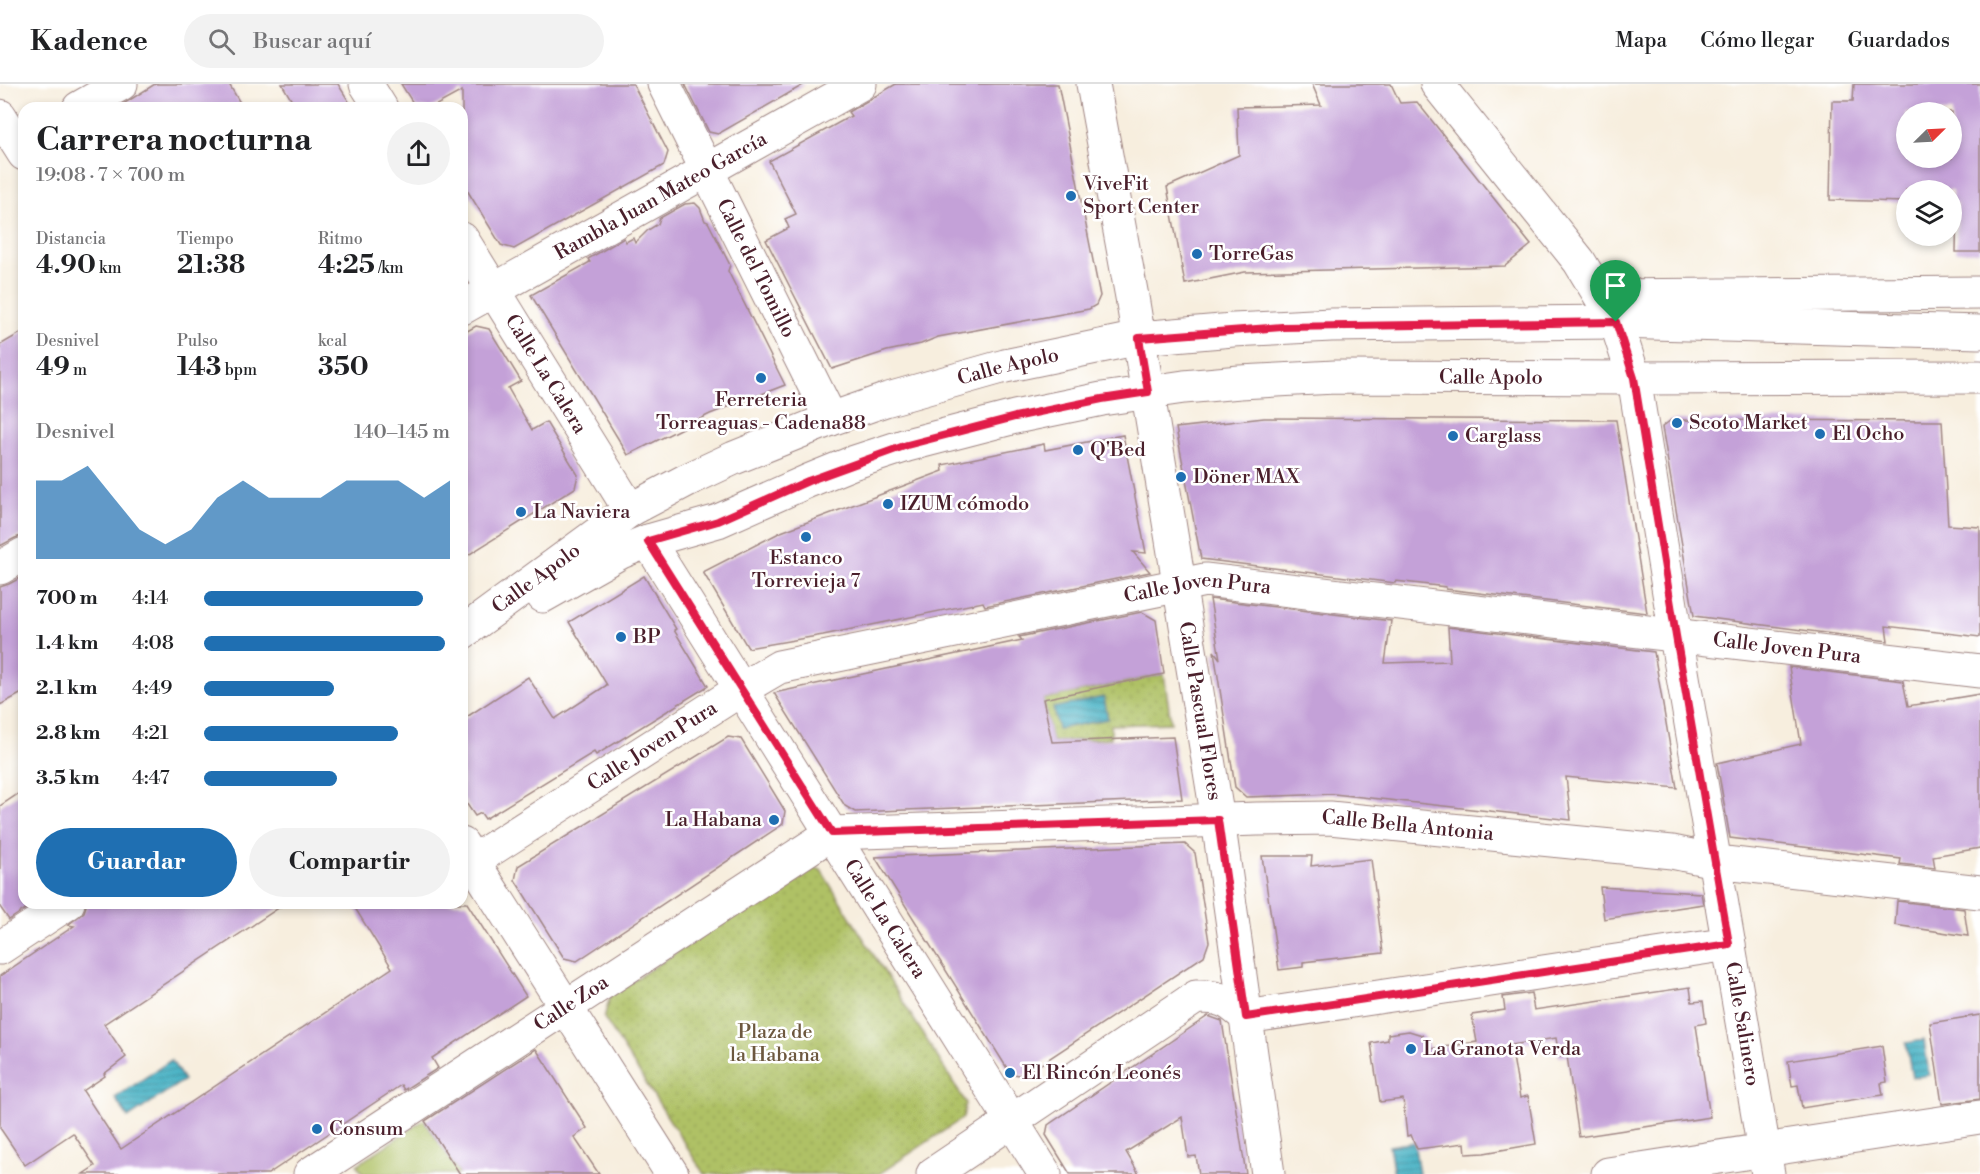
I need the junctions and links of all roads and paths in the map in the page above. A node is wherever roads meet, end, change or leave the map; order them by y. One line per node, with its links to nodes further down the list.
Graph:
1 (122, 84): 7 (street)
2 (366, 84): 8 (street)
3 (664, 84): 9 (street, Calle del Tomillo)
4 (860, 84): 9 (street, Rambla Juan Mateo García)
5 (1093, 84): 16 (street, Calle Pascual Flores)
6 (1437, 84): 14 (street, Calle Salinero)
7 (90, 102)
8 (377, 102)
9 (706, 169): 11 (street, Rambla Juan Mateo García); 20 (street, Calle del Tomillo)
10 (468, 249): 11 (street, Calle La Calera)
11 (494, 290): 13 (street, Rambla Juan Mateo García); 21 (street, Calle La Calera)
12 (1980, 293): 14 (street)
13 (468, 305)
14 (1609, 309): 15 (street); 16 (street, Calle Apolo); 18 (street, Calle Salinero)
15 (1980, 332)
16 (1139, 338): 19 (street, Calle Pascual Flores); 20 (street, Calle Apolo)
17 (1980, 377): 18 (street, Calle Apolo)
18 (1634, 378): 19 (street, Calle Apolo); 27 (street, Calle Salinero)
19 (1148, 392): 22 (street, Calle Apolo); 25 (street, Calle Pascual Flores)
20 (831, 419): 21 (street, Calle Apolo)
21 (630, 510): 26 (street, Calle Apolo)
22 (648, 541): 28 (street, Calle Apolo); 30 (street, Calle La Calera)
23 (18, 558): 24 (street)
24 (0, 568)
25 (1179, 584): 27 (street, Calle Joven Pura); 30 (street, Calle Joven Pura); 31 (street, Calle Pascual Flores)
26 (468, 629)
27 (1676, 636): 29 (street, Calle Joven Pura); 35 (street, Calle Salinero)
28 (468, 639)
29 (1980, 671)
30 (740, 690): 32 (street, Calle La Calera); 33 (street, Calle Joven Pura)
31 (1218, 820): 32 (street, Calle Bella Antonia); 35 (street, Calle Bella Antonia); 41 (street, Calle Pascual Flores)
32 (832, 833): 40 (street, Calle Zoa); 43 (street, Calle La Calera)
33 (468, 851)
34 (468, 854): 40 (street)
35 (1715, 861): 36 (street, Calle Bella Antonia); 38 (street, Calle Salinero)
36 (1980, 892)
37 (59, 909): 39 (street)
38 (1729, 944): 41 (street); 44 (street, Calle Salinero)
39 (0, 948)
40 (565, 1007): 45 (street, Calle Zoa); 46 (street)
41 (1246, 1017): 43 (street); 49 (street, Calle Pascual Flores)
42 (1980, 1117): 44 (street)
43 (1012, 1121): 47 (street); 48 (street, Calle La Calera)
44 (1766, 1162): 50 (street)
45 (310, 1174)
46 (672, 1174)
47 (933, 1174)
48 (1045, 1174)
49 (1268, 1174)
50 (1608, 1174)

